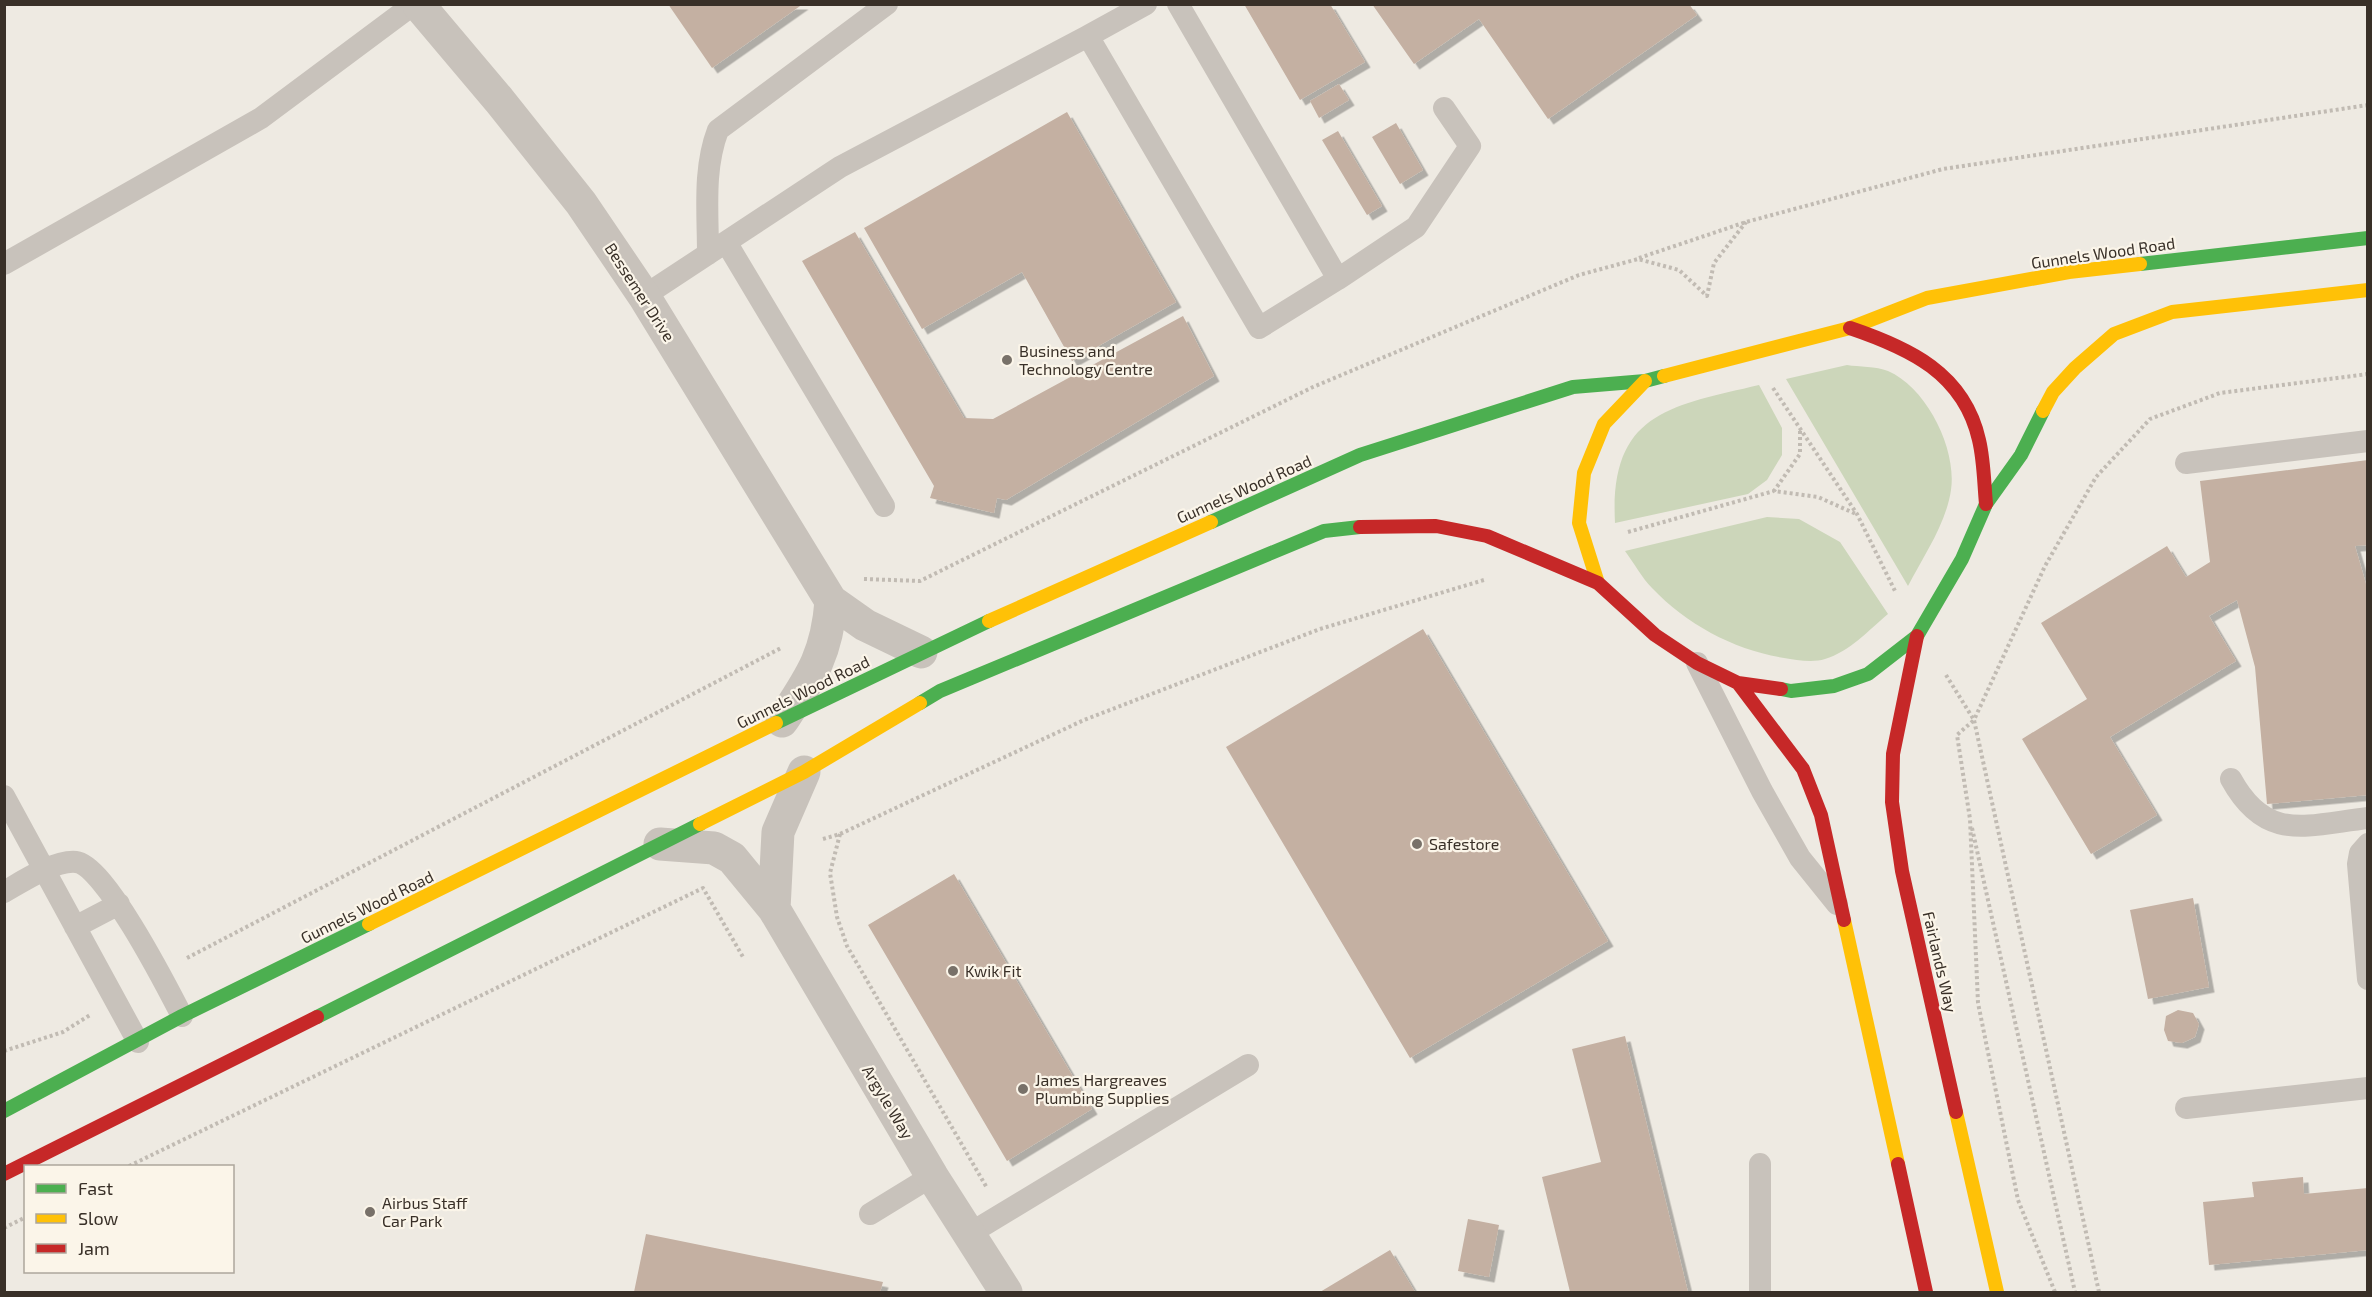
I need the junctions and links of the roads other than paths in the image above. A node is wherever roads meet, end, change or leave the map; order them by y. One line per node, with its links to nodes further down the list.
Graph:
1 (416, 4): 9 (lane); 12 (street, Bessemer Drive)
2 (887, 4): 8 (lane)
3 (1146, 4): 5 (lane)
4 (1178, 4): 10 (lane)
5 (1088, 36): 8 (lane); 10 (lane)
6 (1444, 108): 10 (lane)
7 (2367, 238): 13 (main road, Gunnels Wood Road)
8 (717, 248): 12 (lane); 18 (lane)
9 (4, 264)
10 (1338, 279)
11 (2367, 290): 17 (main road)
12 (644, 296): 20 (street, Bessemer Drive)
13 (1850, 328): 14 (main road, Gunnels Wood Road); 17 (main road)
14 (1645, 381): 19 (main road, Gunnels Wood Road); 22 (main road, Gunnels Wood Road)
15 (2367, 441): 16 (lane)
16 (2186, 463)
17 (1986, 504): 21 (main road)
18 (884, 506)
19 (1598, 584): 23 (main road); 26 (main road)
20 (831, 601): 22 (street, Bessemer Drive); 25 (street)
21 (1917, 636): 24 (main road); 53 (main road, Fairlands Way)
22 (921, 652): 25 (main road, Gunnels Wood Road)
23 (1697, 663): 24 (main road); 35 (lane)
24 (1738, 683): 35 (main road)
25 (782, 721): 39 (main road, Gunnels Wood Road)
26 (804, 772): 30 (main road); 36 (street)
27 (2231, 779): 29 (lane)
28 (4, 796): 32 (lane)
29 (2367, 818)
30 (660, 844): 36 (street, Argyle Way); 46 (main road)
31 (2367, 844): 38 (lane)
32 (45, 869): 33 (lane); 34 (lane); 37 (lane)
33 (4, 891)
34 (119, 904): 37 (lane); 39 (lane)
35 (1840, 908): 52 (main road)
36 (774, 909): 47 (street, Argyle Way)
37 (75, 927): 40 (lane)
38 (2367, 979)
39 (182, 1016): 40 (main road, Gunnels Wood Road)
40 (138, 1042): 44 (main road, Gunnels Wood Road)
41 (1248, 1065): 49 (lane)
42 (2367, 1088): 43 (lane)
43 (2186, 1108)
44 (4, 1111)
45 (1760, 1164): 51 (lane)
46 (4, 1174)
47 (932, 1176): 48 (lane); 49 (street, Argyle Way)
48 (870, 1214)
49 (969, 1234): 50 (street, Argyle Way)
50 (1006, 1293)
51 (1760, 1293)
52 (1926, 1293)
53 (1997, 1293)

